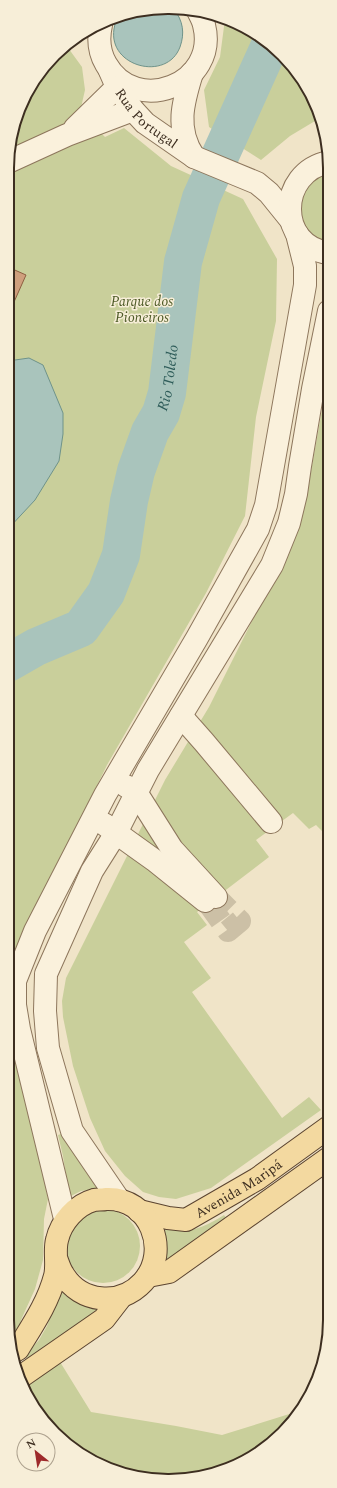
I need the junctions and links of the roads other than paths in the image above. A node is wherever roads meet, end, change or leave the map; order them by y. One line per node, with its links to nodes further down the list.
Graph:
1 (201, 17): 4 (street)
2 (99, 30): 3 (street)
3 (91, 41): 5 (street)
4 (192, 73): 5 (street); 8 (street)
5 (113, 79): 6 (street, Rua Portugal); 7 (street)
6 (133, 110): 7 (street); 8 (street, Rua Portugal)
7 (67, 135): 9 (street)
8 (196, 158): 12 (street, Rua Portugal)
9 (14, 159)
10 (323, 162): 11 (street)
11 (301, 177): 12 (street); 13 (street)
12 (257, 183): 13 (street)
13 (294, 227): 14 (street); 17 (street)
14 (323, 253)
15 (323, 341): 16 (street)
16 (181, 716): 18 (street); 20 (street)
17 (114, 779): 18 (street); 19 (street)
18 (136, 792): 21 (street); 21 (street)
19 (94, 816): 21 (street); 26 (street)
20 (271, 822)
21 (116, 833): 24 (street)
22 (323, 1131): 25 (main road, Avenida Maripá)
23 (323, 1162): 28 (main road, Avenida Maripá)
24 (119, 1200): 25 (main road); 26 (main road)
25 (139, 1211): 28 (main road)
26 (66, 1219): 27 (main road)
27 (56, 1258): 29 (main road); 30 (main road)
28 (148, 1276): 29 (main road)
29 (121, 1297): 31 (main road)
30 (17, 1349)
31 (23, 1374)

